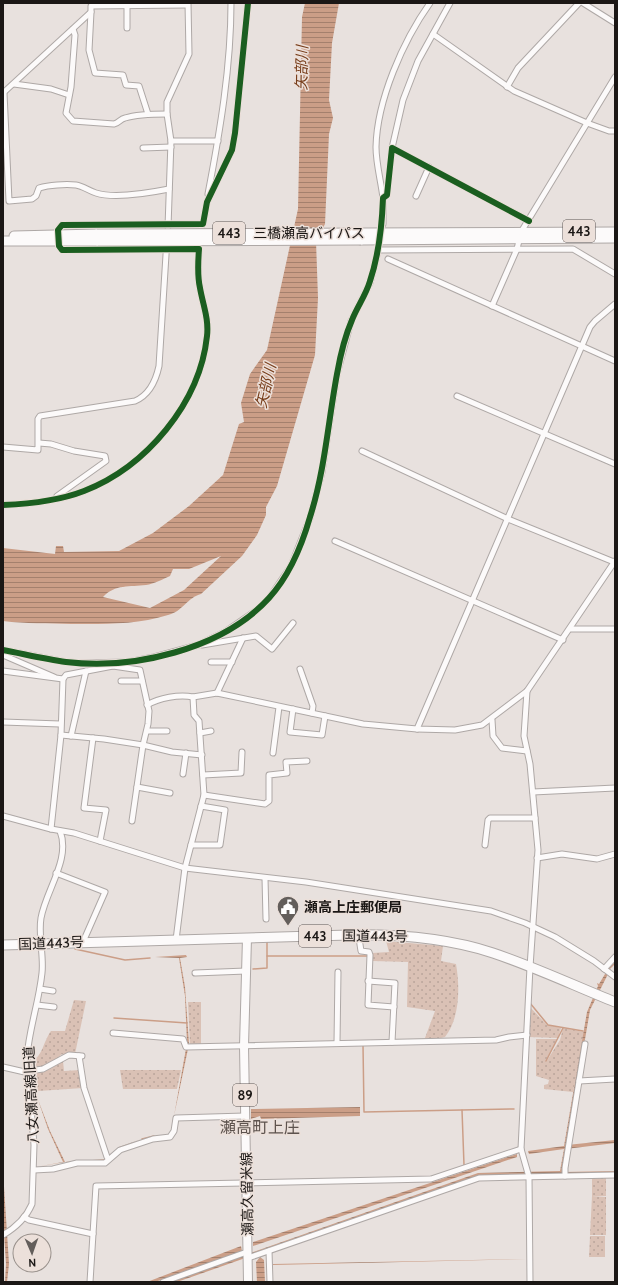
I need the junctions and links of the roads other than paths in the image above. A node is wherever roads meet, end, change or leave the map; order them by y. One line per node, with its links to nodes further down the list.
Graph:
1 (232, 3): 25 (street)
2 (248, 3): 33 (street)
3 (430, 3): 32 (street)
4 (450, 3): 15 (street)
5 (579, 3): 18 (street)
6 (583, 3): 12 (street)
7 (92, 4): 9 (street); 10 (street)
8 (187, 4): 9 (street); 22 (street)
9 (127, 6): 13 (street)
10 (91, 12): 14 (street); 21 (street)
11 (615, 16): 12 (street)
12 (613, 22)
13 (127, 28)
14 (73, 29): 17 (street); 20 (street)
15 (432, 34): 18 (street); 28 (street)
16 (615, 77): 23 (street)
17 (14, 84): 19 (street); 20 (street)
18 (508, 86): 23 (street)
19 (4, 94): 30 (street)
20 (69, 95): 21 (street)
21 (148, 114): 22 (street)
22 (167, 114): 26 (street)
23 (587, 123): 24 (street); 34 (street)
24 (615, 132)
25 (218, 141): 26 (street); 33 (street)
26 (171, 144): 27 (street); 30 (street)
27 (143, 148)
28 (392, 148): 29 (street); 32 (street)
29 (429, 167): 31 (street); 34 (street)
30 (169, 189): 37 (street)
31 (416, 196)
32 (383, 198): 36 (street)
33 (207, 202): 35 (street)
34 (529, 221): 42 (street)
35 (203, 224): 37 (street); 45 (street)
36 (382, 224)
37 (168, 225): 40 (street); 44 (street)
38 (615, 232): 42 (highway, 三橋瀬高バイパス / 443)
39 (3, 236): 40 (highway, 三橋瀬高バイパス / 443)
40 (58, 237): 42 (highway, 三橋瀬高バイパス / 443, bridge); 43 (highway, 三橋瀬高バイパス / 443); 44 (street)
41 (615, 238): 42 (highway, 三橋瀬高バイパス / 443)
42 (519, 240): 47 (street); 49 (street); 69 (street)
43 (3, 242)
44 (166, 249): 45 (street); 54 (street)
45 (199, 249): 58 (street)
46 (388, 258): 49 (street)
47 (615, 274)
48 (615, 304): 50 (street)
49 (492, 306): 50 (street)
50 (582, 347): 51 (street); 53 (street)
51 (615, 361)
52 (457, 396): 53 (street)
53 (544, 435): 57 (street); 60 (street)
54 (39, 443): 55 (street); 58 (street)
55 (3, 447)
56 (362, 452): 60 (street)
57 (615, 464)
58 (55, 498): 59 (street)
59 (3, 505)
60 (508, 519): 62 (street); 63 (street)
61 (335, 541): 63 (street)
62 (614, 563): 65 (street)
63 (472, 601): 68 (street); 92 (street)
64 (293, 622): 67 (street)
65 (571, 629): 66 (street); 68 (street)
66 (615, 629)
67 (243, 638): 69 (street); 73 (street)
68 (563, 640): 81 (street)
69 (198, 645): 74 (street)
70 (3, 650): 74 (street)
71 (3, 655): 78 (street)
72 (211, 662): 73 (street)
73 (232, 662): 82 (street)
74 (113, 664): 77 (street); 80 (street)
75 (300, 669): 87 (street)
76 (3, 671): 78 (street)
77 (86, 671): 78 (street); 98 (street)
78 (60, 679): 91 (street)
79 (121, 681): 80 (street)
80 (142, 681): 84 (street)
81 (527, 691): 89 (street); 101 (street)
82 (217, 693): 83 (street); 85 (street)
83 (193, 697): 84 (street); 96 (street)
84 (147, 705): 94 (street)
85 (279, 707): 86 (street); 104 (street)
86 (293, 710): 87 (street); 88 (street)
87 (312, 714): 88 (street)
88 (324, 716): 92 (street)
89 (492, 720): 92 (street); 101 (street)
90 (3, 722): 91 (street)
91 (60, 724): 97 (street)
92 (416, 729)
93 (167, 730): 94 (street)
94 (147, 731): 100 (street)
95 (211, 731): 96 (street)
96 (200, 733): 105 (street)
97 (61, 735): 98 (street); 118 (street)
98 (71, 736): 99 (street)
99 (93, 738): 100 (street); 120 (street)
100 (143, 745): 103 (street); 109 (street)
101 (527, 751): 111 (street)
102 (242, 752): 108 (street)
103 (186, 753): 105 (street); 107 (street)
104 (273, 753)
105 (202, 755): 108 (street)
106 (307, 761): 113 (street)
107 (183, 774)
108 (203, 775): 113 (street)
109 (137, 787): 112 (street); 117 (street)
110 (615, 788): 111 (street)
111 (533, 792): 116 (street)
112 (170, 793)
113 (204, 795): 114 (street)
114 (201, 806): 121 (street); 121 (street)
115 (3, 816): 118 (street)
116 (535, 818): 122 (street); 124 (street)
117 (132, 821)
118 (51, 829): 119 (street)
119 (60, 831): 120 (street); 126 (street, 八女瀬高線旧道)
120 (100, 841): 125 (street)
121 (191, 844): 125 (street)
122 (485, 845)
123 (615, 854): 124 (street)
124 (537, 858): 129 (street)
125 (185, 868): 127 (street); 132 (street)
126 (56, 873): 133 (street); 134 (street, 八女瀬高線旧道)
127 (265, 878): 128 (street); 129 (street)
128 (266, 919)
129 (533, 928): 137 (street); 138 (street)
130 (247, 938): 132 (highway, 国道443号 / 443); 137 (highway, 国道443号 / 443); 139 (main road, 瀬高久留米線 / 89)
131 (360, 938): 143 (street)
132 (176, 940): 133 (highway, 国道443号 / 443)
133 (83, 942): 134 (highway, 国道443号 / 443)
134 (41, 944): 135 (highway, 国道443号 / 443); 144 (street, 八女瀬高線旧道)
135 (3, 945)
136 (615, 957): 138 (street)
137 (530, 967): 146 (highway, 国道443号 / 443); 151 (street)
138 (604, 969): 142 (street)
139 (246, 971): 141 (street); 155 (main road, 瀬高久留米線 / 89)
140 (338, 972): 153 (street)
141 (196, 973)
142 (615, 977)
143 (368, 981): 149 (street); 149 (street)
144 (40, 989): 145 (street); 147 (street, 八女瀬高線旧道)
145 (53, 991)
146 (615, 1002)
147 (37, 1005): 148 (street); 157 (street, 八女瀬高線旧道)
148 (54, 1007)
149 (394, 1007): 152 (street)
150 (113, 1034): 155 (street)
151 (526, 1035): 152 (street); 161 (street)
152 (392, 1042): 153 (street)
153 (337, 1043): 155 (street)
154 (585, 1044): 159 (street)
155 (244, 1046): 160 (main road, 瀬高久留米線 / 89)
156 (3, 1067): 157 (street)
157 (29, 1072): 162 (street); 163 (street, 八女瀬高線旧道)
158 (615, 1079): 159 (street)
159 (579, 1082): 165 (street)
160 (245, 1116): 163 (street); 167 (main road, 瀬高久留米線 / 89)
161 (521, 1149): 166 (street); 167 (street)
162 (107, 1157)
163 (34, 1170): 168 (street, 八女瀬高線旧道)
164 (615, 1175): 165 (street)
165 (565, 1176): 166 (street)
166 (529, 1177): 171 (street); 177 (street)
167 (246, 1183): 169 (street); 172 (main road, 瀬高久留米線 / 89)
168 (24, 1217): 169 (street); 170 (street, 八女瀬高線旧道)
169 (93, 1234): 173 (street)
170 (3, 1235)
171 (269, 1251): 172 (street); 176 (street)
172 (247, 1254): 174 (street); 175 (main road, 瀬高久留米線 / 89)
173 (90, 1282)
174 (163, 1282)
175 (248, 1282)
176 (270, 1282)
177 (530, 1282)

